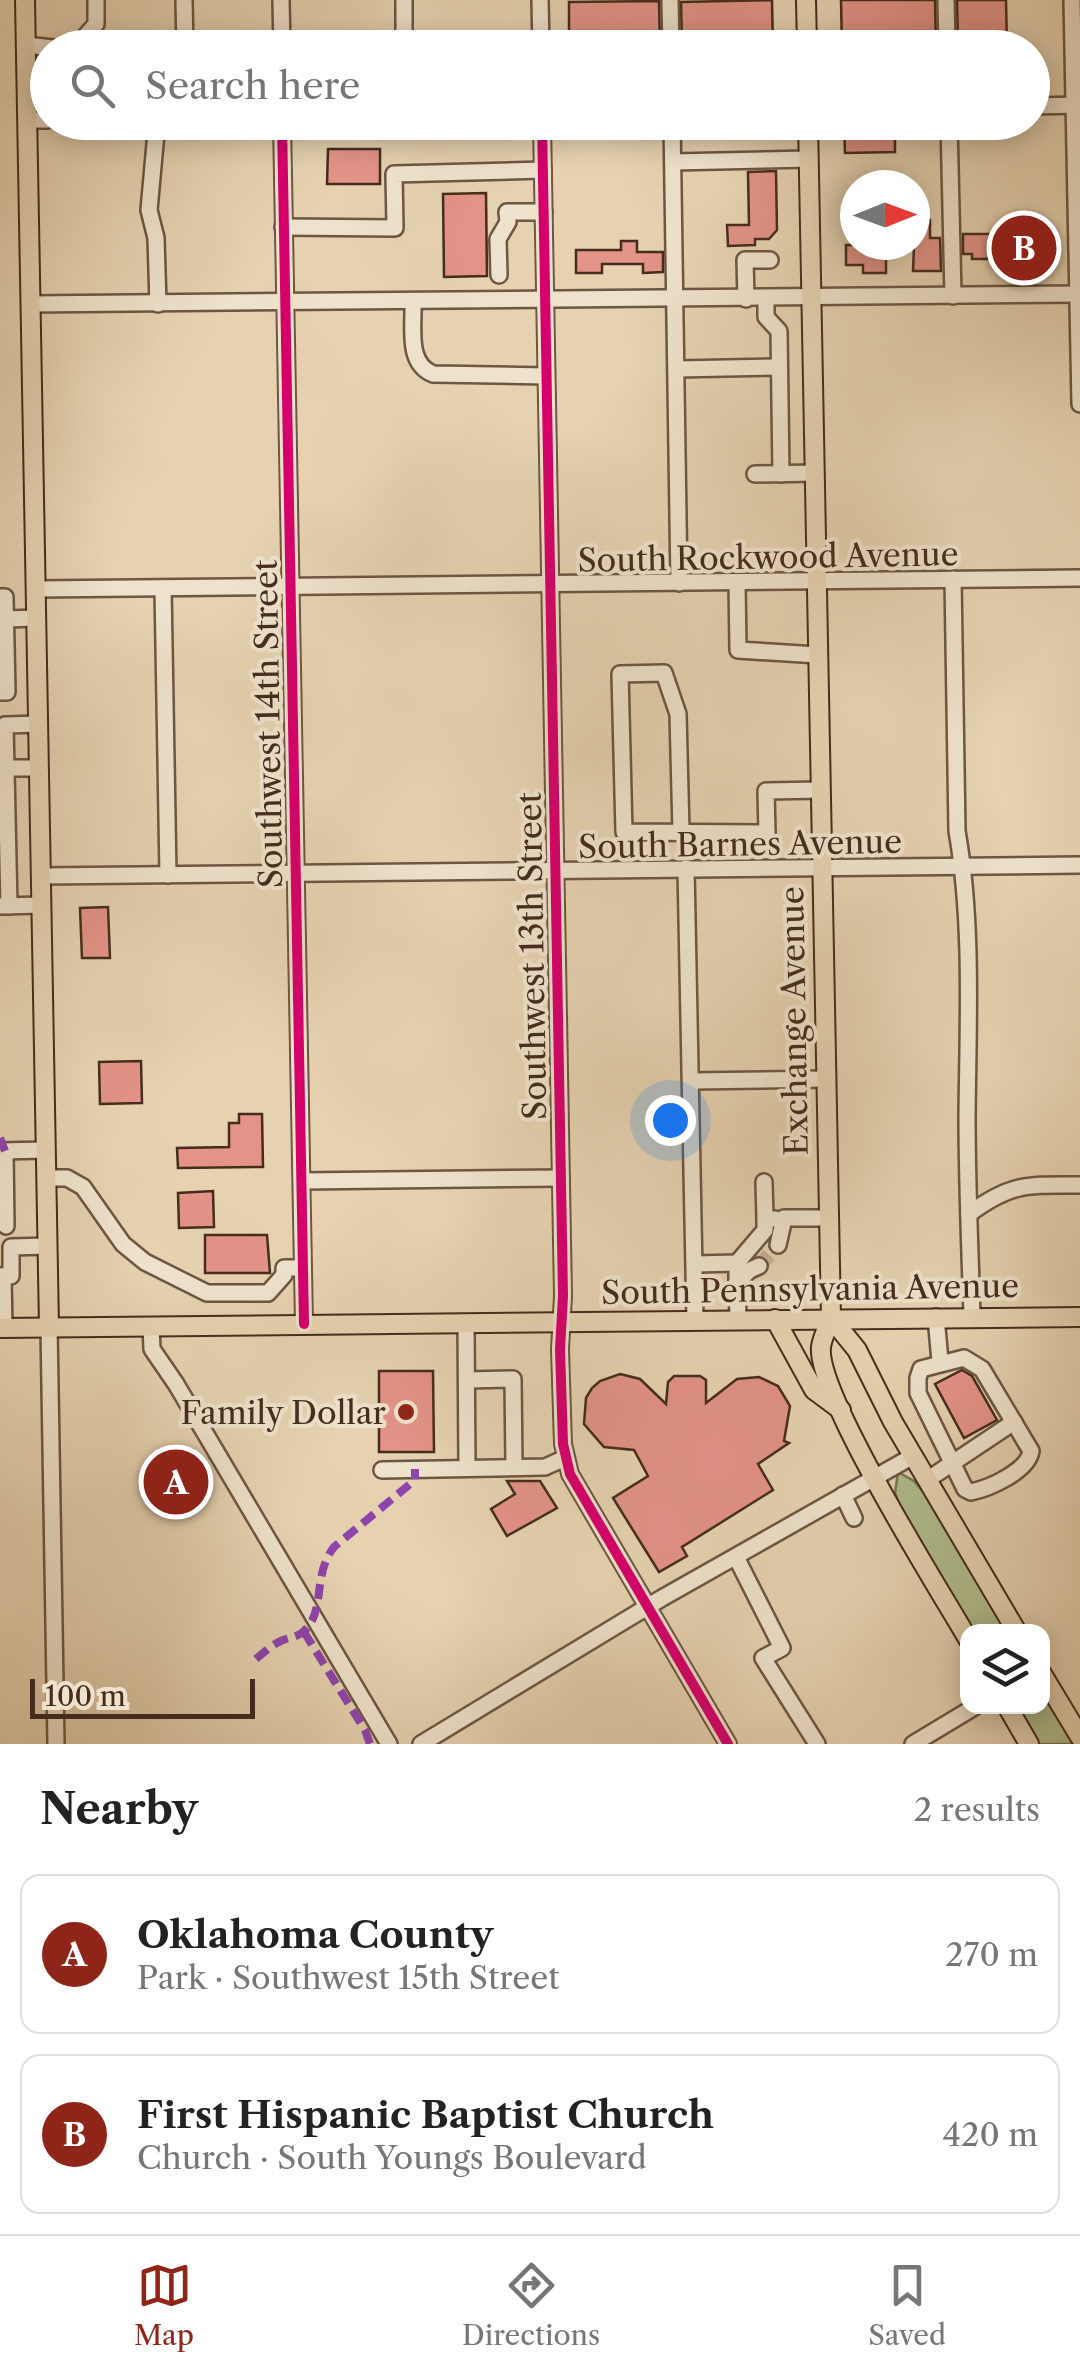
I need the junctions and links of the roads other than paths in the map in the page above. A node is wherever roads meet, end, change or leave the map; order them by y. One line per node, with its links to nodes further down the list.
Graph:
1 (25, 0): 19 (main road)
2 (96, 0): 11 (street)
3 (184, 0): 12 (street)
4 (281, 0): 13 (street)
5 (404, 0): 14 (street)
6 (540, 0): 15 (street)
7 (670, 0): 16 (street)
8 (806, 0): 17 (main road)
9 (946, 0): 18 (street)
10 (1072, 0): 21 (street)
11 (91, 30)
12 (185, 30)
13 (282, 30)
14 (404, 30)
15 (541, 30)
16 (670, 30)
17 (806, 30)
18 (947, 30)
19 (26, 46): 20 (street); 23 (main road)
20 (30, 46)
21 (1077, 105): 22 (street); 37 (street)
22 (1050, 106)
23 (28, 120): 45 (main road)
24 (156, 140): 46 (street)
25 (282, 140): 34 (street, Southwest 14th Street)
26 (542, 140): 32 (street, Southwest 13th Street)
27 (672, 140): 31 (street)
28 (808, 140): 30 (main road, Exchange Avenue)
29 (949, 140): 38 (street)
30 (809, 160): 31 (street); 39 (main road, Exchange Avenue)
31 (673, 162): 40 (street)
32 (543, 170): 33 (street, Southwest 13th Street); 34 (street)
33 (544, 212): 36 (street); 43 (street, Southwest 13th Street)
34 (283, 228): 47 (street, Southwest 14th Street)
35 (770, 260): 41 (street)
36 (499, 276)
37 (1079, 294): 38 (street); 53 (street)
38 (953, 296): 39 (street)
39 (811, 298): 42 (street); 51 (main road, Exchange Avenue)
40 (676, 299): 41 (street); 43 (street); 49 (street)
41 (746, 299): 42 (street)
42 (766, 299): 48 (street)
43 (545, 300): 44 (street); 50 (street, Southwest 13th Street)
44 (414, 302): 47 (street); 50 (street)
45 (31, 304): 46 (street); 65 (main road)
46 (158, 304): 47 (street)
47 (284, 304): 63 (street, Southwest 14th Street)
48 (779, 366): 49 (street); 52 (street)
49 (677, 369): 61 (street)
50 (546, 376): 62 (street, Southwest 13th Street)
51 (813, 393): 52 (street); 54 (main road, Exchange Avenue)
52 (780, 394): 56 (street)
53 (1080, 404)
54 (814, 473): 56 (street); 59 (main road, Exchange Avenue)
55 (756, 474): 56 (street)
56 (781, 474)
57 (1080, 578): 58 (street, South Rockwood Avenue)
58 (953, 579): 59 (street, South Rockwood Avenue); 81 (street)
59 (816, 580): 60 (street, South Rockwood Avenue); 69 (main road, Exchange Avenue)
60 (737, 582): 61 (street, South Rockwood Avenue); 69 (street)
61 (679, 583): 62 (street, South Rockwood Avenue)
62 (550, 584): 63 (street, South Rockwood Avenue); 83 (street, Southwest 13th Street)
63 (290, 587): 64 (street, South Rockwood Avenue); 84 (street, Southwest 14th Street)
64 (163, 588): 65 (street, South Rockwood Avenue); 85 (street)
65 (36, 590): 67 (main road)
66 (0, 597): 68 (street)
67 (37, 618): 68 (street); 70 (main road)
68 (5, 619): 71 (street)
69 (818, 655): 75 (main road, Exchange Avenue)
70 (38, 679): 71 (street); 72 (main road)
71 (3, 686)
72 (39, 724): 73 (street); 74 (main road)
73 (6, 768): 74 (street); 77 (street)
74 (40, 768): 76 (main road)
75 (821, 790): 78 (street); 80 (main road, Exchange Avenue)
76 (40, 824): 77 (street); 86 (main road)
77 (7, 825): 87 (street)
78 (681, 831): 78 (street)
79 (1080, 865): 81 (street, South Barnes Avenue)
80 (822, 866): 81 (street, South Barnes Avenue); 82 (street, South Barnes Avenue); 89 (main road, Exchange Avenue)
81 (964, 866): 98 (street)
82 (686, 868): 83 (street, South Barnes Avenue); 90 (street)
83 (556, 871): 84 (street, South Barnes Avenue); 94 (street, Southwest 13th Street)
84 (296, 874): 85 (street, South Barnes Avenue); 95 (street, Southwest 14th Street)
85 (168, 875): 86 (street, South Barnes Avenue)
86 (42, 876): 88 (main road)
87 (4, 906): 88 (street)
88 (42, 906): 91 (main road)
89 (826, 1079): 90 (street); 99 (main road, Exchange Avenue)
90 (691, 1081): 103 (street)
91 (46, 1150): 92 (street); 93 (main road)
92 (2, 1151): 101 (street)
93 (46, 1178): 102 (main road); 107 (street)
94 (561, 1178): 95 (street); 116 (street, Southwest 13th Street)
95 (302, 1181): 105 (street, Southwest 14th Street)
96 (764, 1182): 100 (street)
97 (1080, 1184): 98 (street)
98 (969, 1214): 110 (street)
99 (828, 1218): 100 (street); 112 (main road, Exchange Avenue)
100 (765, 1219): 104 (street)
101 (6, 1226)
102 (48, 1246): 106 (street); 122 (main road)
103 (695, 1264): 104 (street); 115 (street)
104 (750, 1265): 114 (street)
105 (303, 1268): 108 (street); 118 (street, Southwest 14th Street)
106 (2, 1276): 123 (street)
107 (222, 1293): 108 (street); 119 (street)
108 (261, 1293): 120 (street)
109 (936, 1316): 110 (main road, South Pennsylvania Avenue); 112 (main road, South Pennsylvania Avenue); 124 (street)
110 (972, 1316): 111 (main road, South Pennsylvania Avenue)
111 (1080, 1316)
112 (831, 1318): 113 (main road, South Pennsylvania Avenue); 126 (main road, Exchange Avenue); 128 (main road)
113 (775, 1319): 114 (main road, South Pennsylvania Avenue); 126 (main road)
114 (738, 1320): 115 (main road, South Pennsylvania Avenue)
115 (695, 1321): 116 (main road, South Pennsylvania Avenue)
116 (561, 1322): 117 (main road, South Pennsylvania Avenue); 129 (street, Southwest 13th Street)
117 (466, 1323): 118 (main road, South Pennsylvania Avenue); 125 (street)
118 (304, 1324): 120 (main road, South Pennsylvania Avenue)
119 (223, 1325): 120 (main road, South Pennsylvania Avenue); 121 (main road, South Pennsylvania Avenue)
120 (262, 1325)
121 (151, 1326): 122 (main road, South Pennsylvania Avenue); 147 (street)
122 (50, 1327): 123 (main road, South Pennsylvania Avenue); 146 (street)
123 (2, 1328)
124 (940, 1362): 127 (street); 130 (street)
125 (467, 1380): 131 (street); 132 (street)
126 (841, 1410): 134 (main road, Exchange Avenue)
127 (1014, 1422): 130 (street); 130 (street)
128 (913, 1456): 134 (street); 135 (main road)
129 (564, 1458): 131 (street); 139 (street, Southwest 13th Street)
130 (953, 1464): 135 (street)
131 (514, 1467): 132 (street)
132 (467, 1468): 133 (street)
133 (382, 1470)
134 (874, 1477): 136 (street); 141 (main road, Exchange Avenue)
135 (927, 1480): 140 (main road)
136 (843, 1495): 137 (street); 138 (street)
137 (854, 1518)
138 (736, 1556): 139 (street); 150 (street)
139 (647, 1609): 148 (street); 149 (street, Southwest 13th Street)
140 (1012, 1624)
141 (960, 1625)
142 (1050, 1687): 145 (main road)
143 (963, 1714): 151 (street)
144 (1012, 1714): 152 (main road)
145 (1080, 1737)
146 (56, 1744)
147 (389, 1744)
148 (421, 1744)
149 (728, 1744)
150 (817, 1744)
151 (913, 1744)
152 (1029, 1744)

